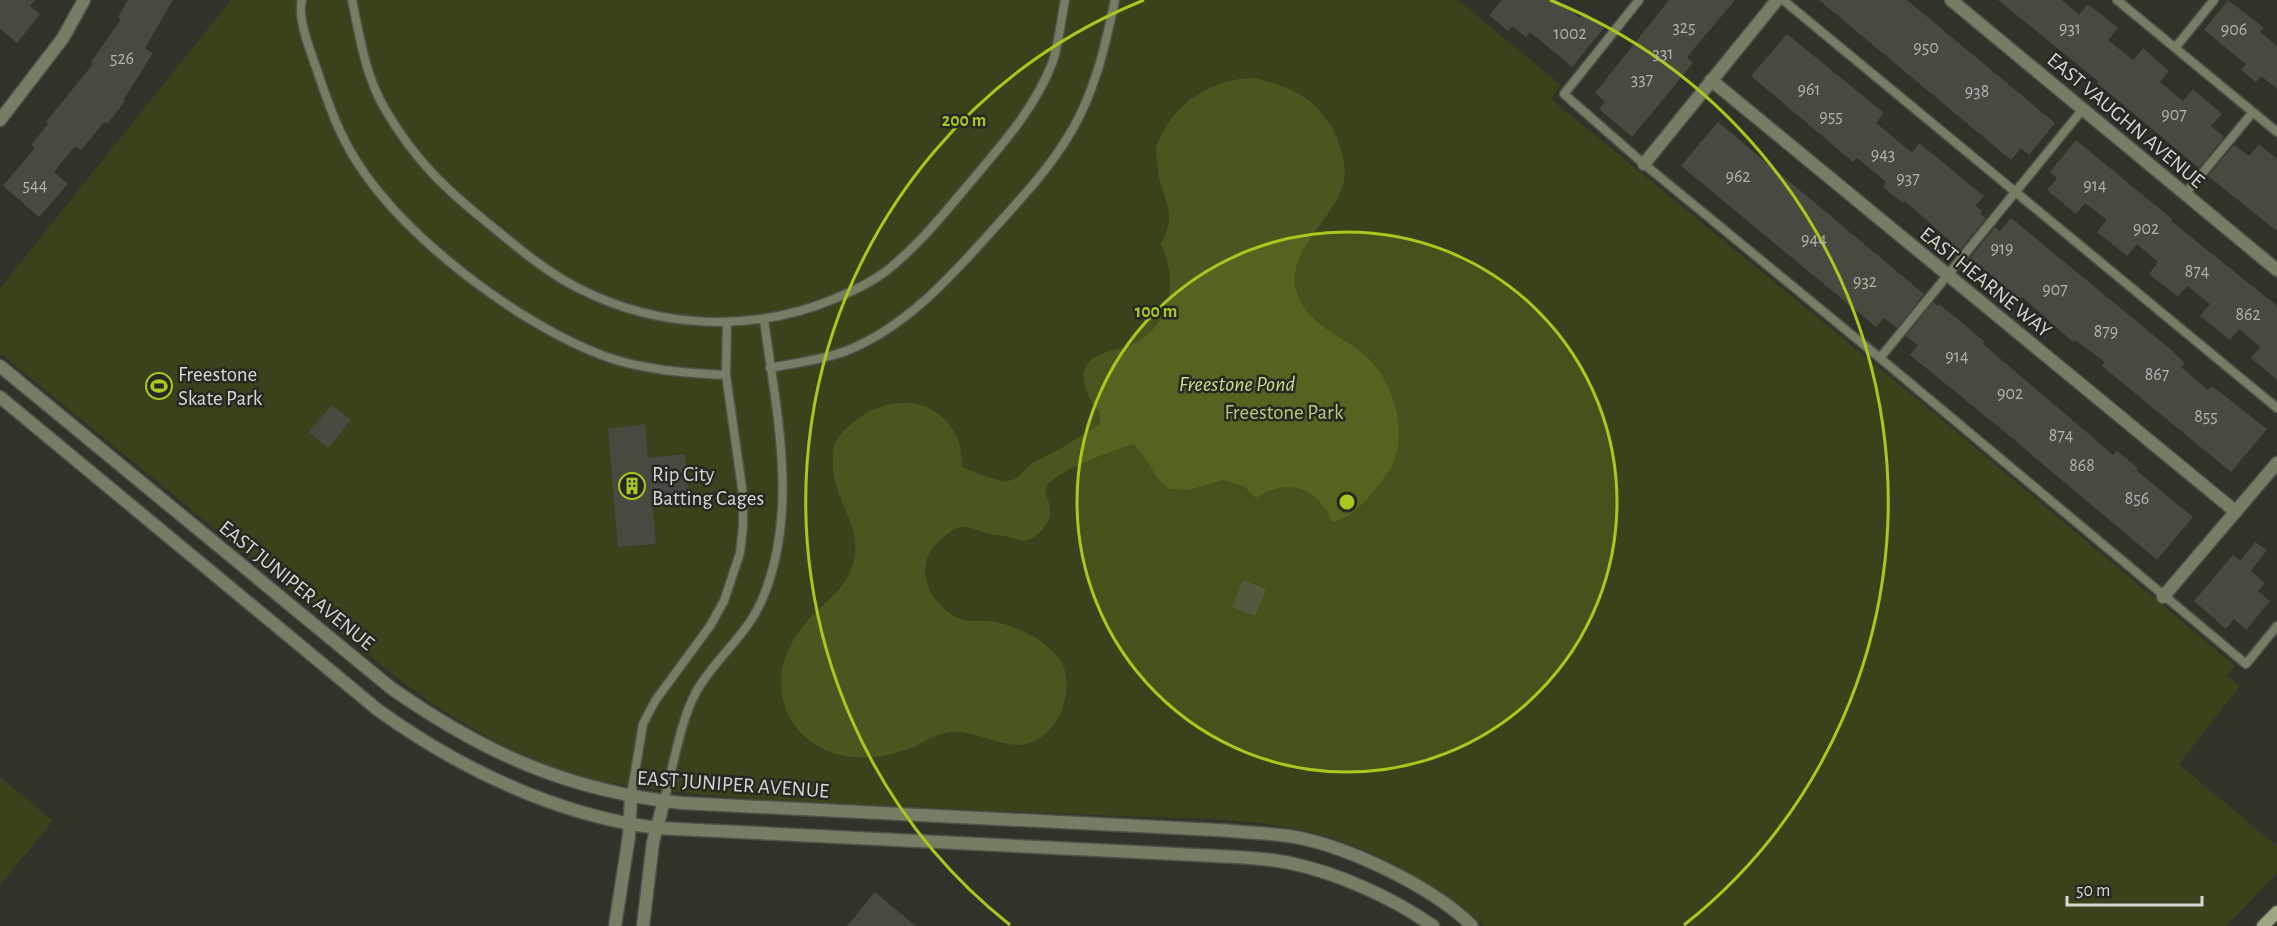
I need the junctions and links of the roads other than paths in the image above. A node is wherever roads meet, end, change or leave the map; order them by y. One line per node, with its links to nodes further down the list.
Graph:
1 (84, 0): 16 (street)
2 (302, 0): 28 (lane)
3 (352, 0): 24 (lane)
4 (1065, 0): 23 (lane)
5 (1115, 0): 27 (lane)
6 (1639, 0): 18 (lane)
7 (1777, 0): 13 (street)
8 (1783, 0): 19 (lane)
9 (1951, 0): 14 (street, EAST VAUGHN AVENUE)
10 (2117, 0): 12 (lane)
11 (2214, 0): 12 (lane)
12 (2175, 48): 15 (lane)
13 (1711, 81): 18 (street); 22 (street, EAST HEARNE WAY)
14 (2083, 109): 19 (lane); 20 (street, EAST VAUGHN AVENUE)
15 (2253, 112): 17 (lane); 20 (lane)
16 (0, 120)
17 (2277, 132)
18 (1644, 164): 25 (lane)
19 (2015, 191): 22 (lane); 30 (lane)
20 (2185, 194): 21 (street, EAST VAUGHN AVENUE)
21 (2277, 270)
22 (1947, 275): 25 (lane); 32 (street, EAST HEARNE WAY)
23 (764, 320): 24 (lane); 27 (lane)
24 (727, 322): 28 (lane)
25 (1880, 358): 33 (lane)
26 (0, 366): 35 (street, EAST JUNIPER AVENUE)
27 (770, 368): 36 (lane)
28 (726, 375): 35 (lane)
29 (0, 397): 37 (street, EAST JUNIPER AVENUE)
30 (2277, 408)
31 (2277, 463): 32 (street)
32 (2236, 512): 33 (street)
33 (2163, 597): 34 (lane)
34 (2277, 626)
35 (630, 796): 36 (street, EAST JUNIPER AVENUE); 37 (street)
36 (664, 801): 38 (street); 43 (street, EAST JUNIPER AVENUE)
37 (628, 824): 38 (street, EAST JUNIPER AVENUE); 40 (street)
38 (657, 828): 41 (street); 42 (street, EAST JUNIPER AVENUE)
39 (2277, 912): 44 (main road)
40 (615, 926)
41 (643, 926)
42 (1433, 926)
43 (1472, 926)
44 (2263, 926)

